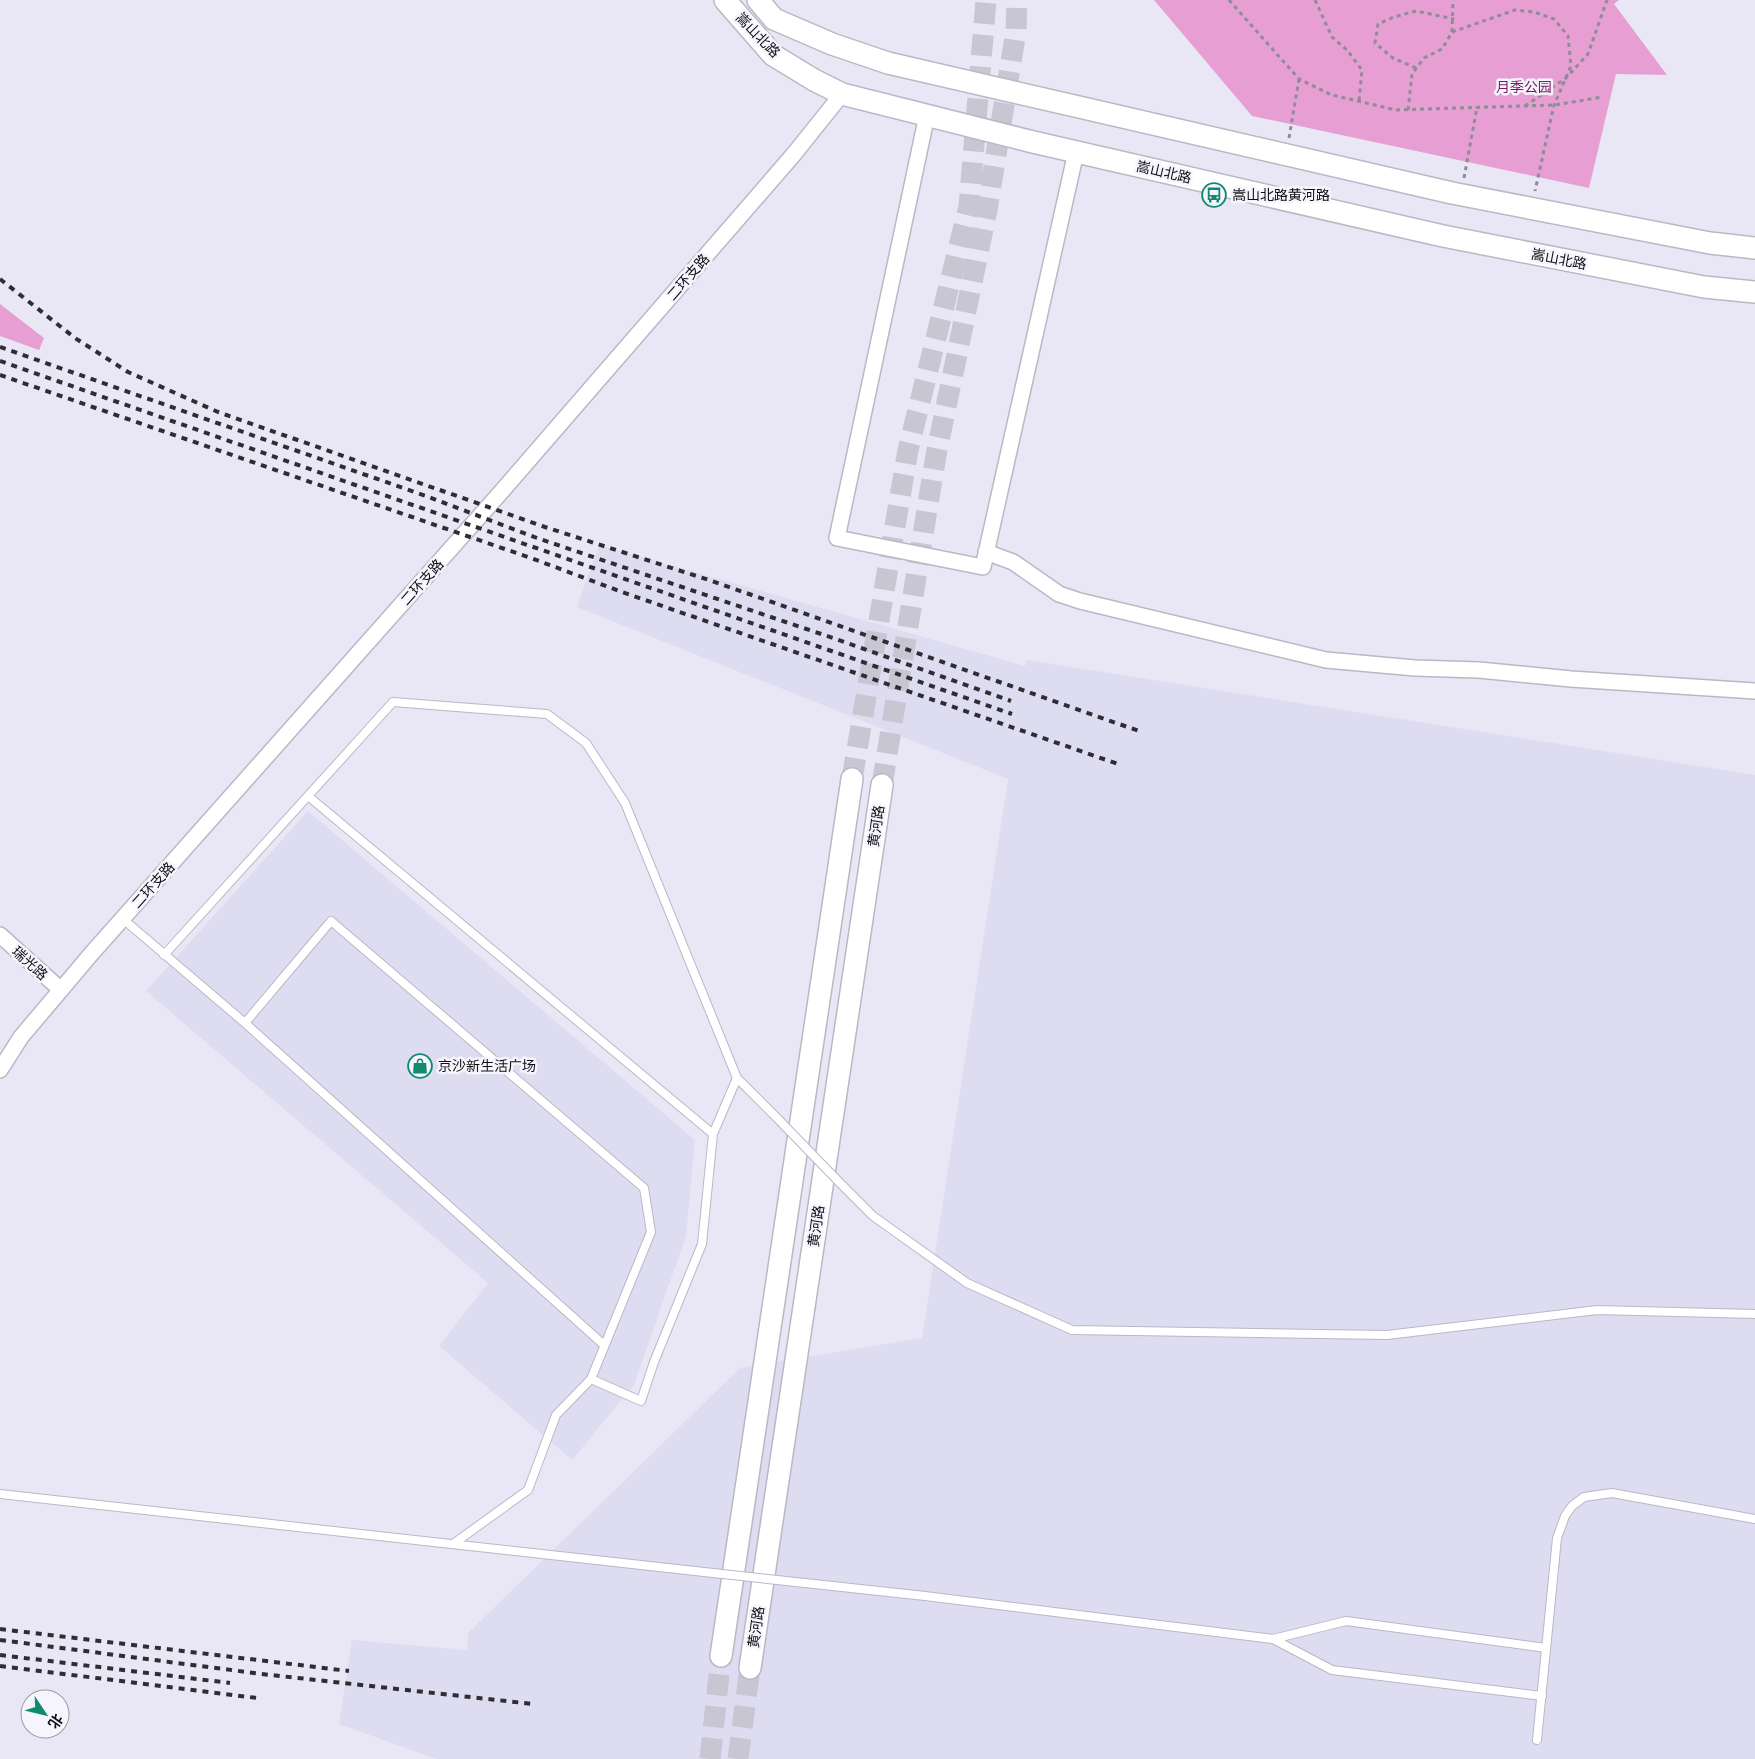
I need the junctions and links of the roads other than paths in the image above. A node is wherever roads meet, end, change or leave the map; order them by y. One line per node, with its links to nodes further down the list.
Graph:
1 (725, 0): 3 (main road, 嵩山北路)
2 (758, 0): 6 (main road, 嵩山北路)
3 (842, 94): 4 (main road, 嵩山北路); 13 (street, 二环支路)
4 (927, 115): 5 (main road, 嵩山北路); 8 (street)
5 (1076, 152): 7 (main road, 嵩山北路); 8 (street)
6 (1755, 248)
7 (1755, 292)
8 (986, 552): 9 (street)
9 (1755, 691)
10 (852, 779): 29 (main road)
11 (882, 785): 30 (main road, 黄河路)
12 (308, 796): 15 (lane); 19 (lane); 20 (lane)
13 (122, 919): 15 (lane); 16 (street, 二环支路)
14 (0, 935): 16 (street, 瑞光路)
15 (164, 955): 17 (lane)
16 (61, 990): 18 (street, 二环支路)
17 (245, 1023): 22 (lane); 22 (lane)
18 (0, 1070)
19 (737, 1078): 20 (lane); 21 (lane, bridge)
20 (714, 1134): 23 (lane)
21 (1755, 1314)
22 (604, 1345): 23 (lane)
23 (590, 1379): 26 (lane)
24 (0, 1494): 26 (lane)
25 (1755, 1519): 28 (lane)
26 (453, 1544): 27 (lane, bridge)
27 (1273, 1639): 28 (lane); 31 (lane)
28 (1546, 1648): 31 (lane)
29 (721, 1656)
30 (750, 1668)
31 (1542, 1696): 32 (lane)
32 (1537, 1740)

